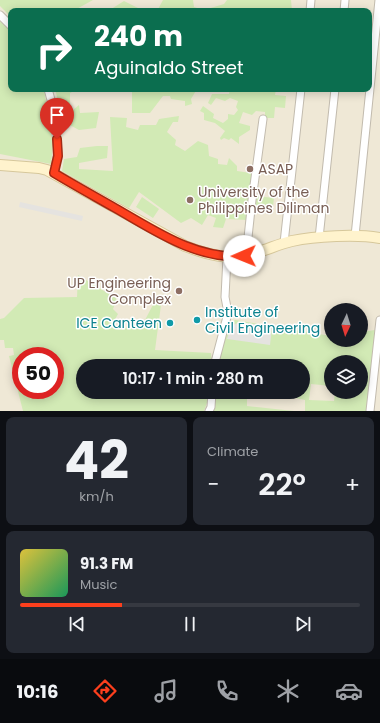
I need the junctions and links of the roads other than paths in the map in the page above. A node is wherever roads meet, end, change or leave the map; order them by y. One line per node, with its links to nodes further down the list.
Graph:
1 (379, 0): 4 (street)
2 (0, 15): 3 (street)
3 (8, 23)
4 (372, 69)
5 (49, 92): 11 (street)
6 (301, 92): 15 (street)
7 (335, 92): 13 (street)
8 (370, 92): 12 (street)
9 (263, 119): 16 (street)
10 (0, 165): 11 (main road)
11 (54, 173): 17 (main road)
12 (355, 236): 13 (main road); 14 (main road)
13 (319, 238): 15 (main road)
14 (380, 238)
15 (284, 243): 16 (main road)
16 (246, 256): 17 (main road)
17 (227, 257): 20 (street)
18 (380, 320): 19 (street)
19 (380, 325): 21 (street)
20 (216, 359)
21 (377, 380): 24 (street)
22 (212, 399): 23 (street)
23 (209, 411)
24 (370, 411)

